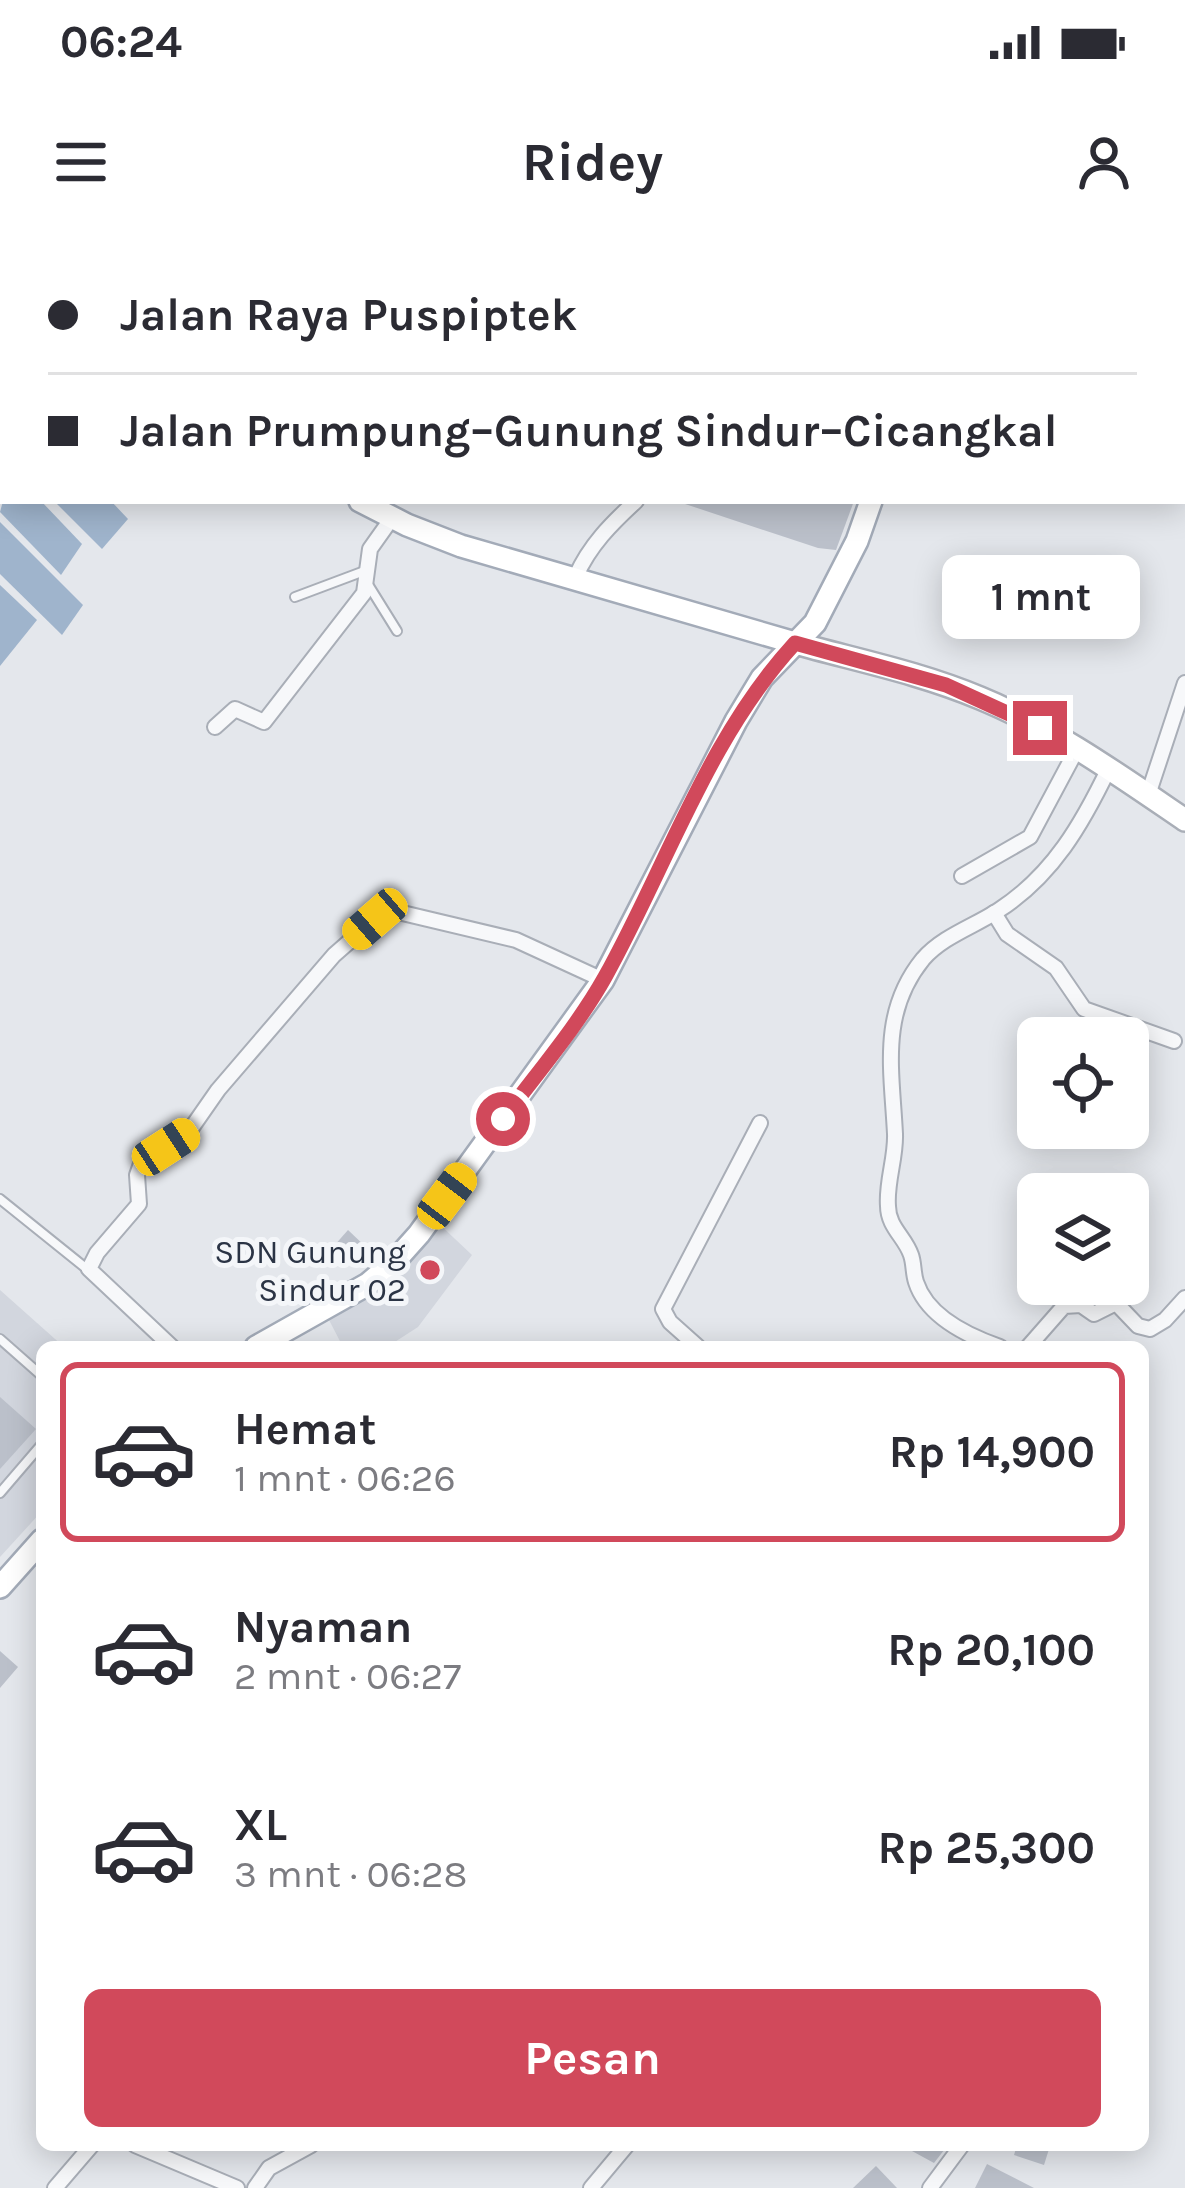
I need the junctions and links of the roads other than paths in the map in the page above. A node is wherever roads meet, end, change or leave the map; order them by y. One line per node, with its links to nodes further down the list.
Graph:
1 (366, 504): 4 (main road)
2 (633, 504): 5 (street)
3 (871, 504): 9 (main road)
4 (392, 518): 5 (main road); 6 (street)
5 (576, 576): 9 (main road)
6 (368, 577): 7 (lane); 8 (lane); 11 (street)
7 (296, 597)
8 (397, 631)
9 (795, 643): 12 (main road); 18 (main road)
10 (1185, 683): 14 (street)
11 (215, 727)
12 (1077, 749): 13 (main road); 16 (street)
13 (1109, 768): 14 (main road); 17 (street)
14 (1148, 795): 15 (main road)
15 (1185, 820)
16 (962, 876)
17 (994, 913): 19 (street); 28 (street)
18 (603, 980): 22 (street); 26 (main road)
19 (1174, 1042)
20 (760, 1123): 27 (street)
21 (0, 1198): 22 (lane)
22 (88, 1270): 25 (street)
23 (1185, 1298): 29 (street)
24 (0, 1339): 30 (lane)
25 (165, 1341)
26 (276, 1341)
27 (691, 1341)
28 (987, 1341)
29 (1033, 1341)
30 (36, 1371)
31 (36, 1451): 32 (lane)
32 (0, 1493)
33 (36, 1547): 34 (main road)
34 (0, 1587)
35 (87, 2151): 40 (street)
36 (149, 2151): 41 (street)
37 (300, 2151): 42 (street)
38 (622, 2151): 43 (street)
39 (958, 2151): 44 (street)
40 (55, 2188)
41 (237, 2188)
42 (255, 2188)
43 (591, 2188)
44 (930, 2188)

